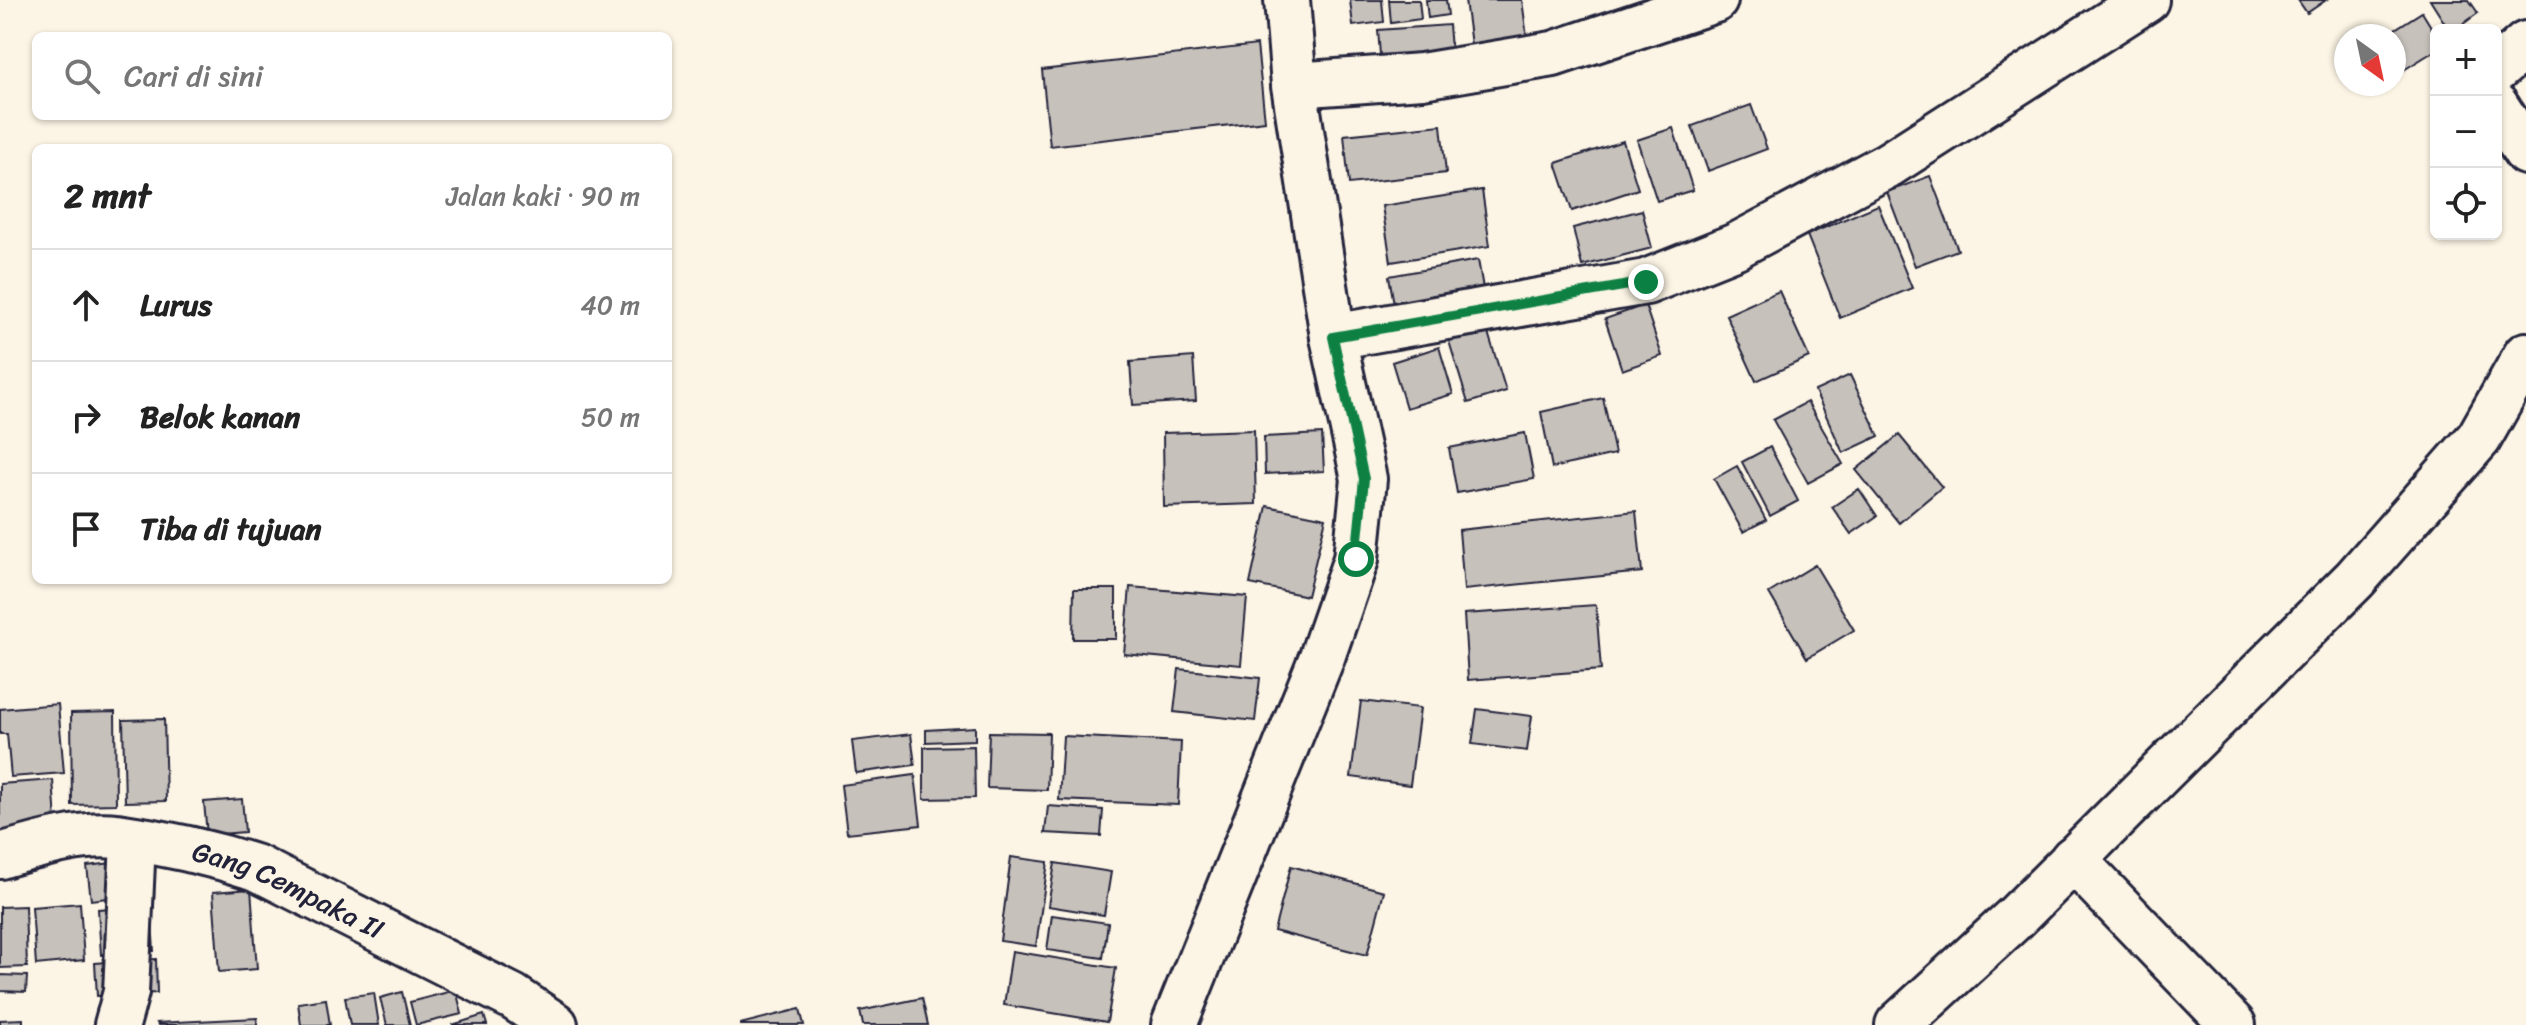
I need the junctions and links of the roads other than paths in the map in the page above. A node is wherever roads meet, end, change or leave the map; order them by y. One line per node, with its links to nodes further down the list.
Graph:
1 (1287, 0): 6 (street)
2 (1715, 0): 6 (street)
3 (2146, 0): 9 (street)
4 (2526, 44): 5 (street)
5 (2502, 65)
6 (1294, 85): 9 (street)
7 (2502, 115): 8 (street)
8 (2526, 152)
9 (1333, 337): 16 (street)
10 (2526, 355): 13 (street)
11 (133, 841): 12 (street, Gang Cempaka II); 14 (street); 15 (street, Gang Cempaka II)
12 (0, 856)
13 (2073, 859): 17 (street); 18 (street)
14 (117, 1025)
15 (555, 1025)
16 (1174, 1025)
17 (1898, 1025)
18 (2233, 1025)

